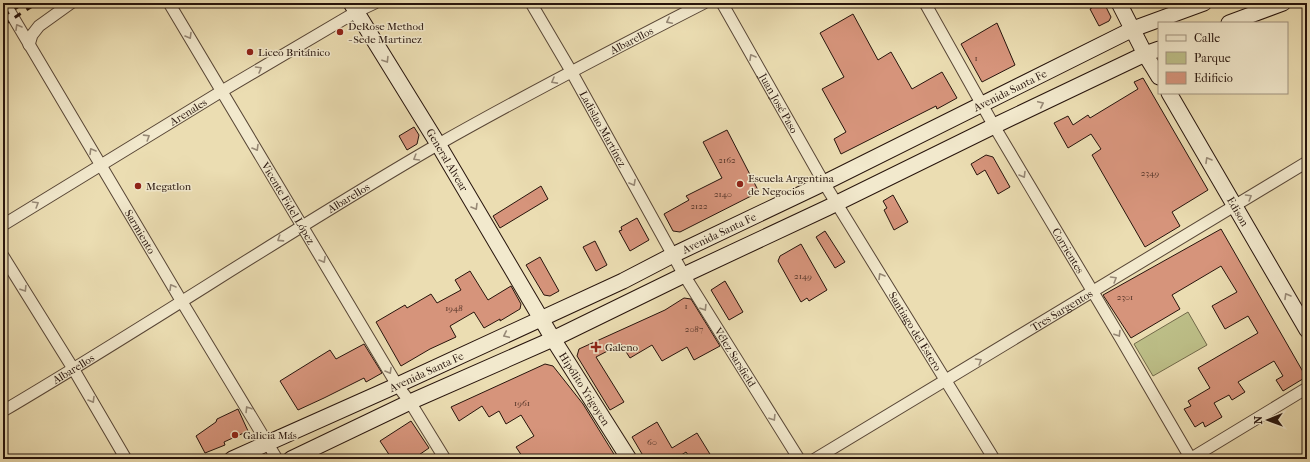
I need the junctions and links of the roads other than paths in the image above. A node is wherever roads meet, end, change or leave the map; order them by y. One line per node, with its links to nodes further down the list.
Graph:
1 (71, 3): 15 (street)
2 (169, 3): 19 (street, Vicente Fidel López, one-way to 19)
3 (375, 3): 12 (street, Arenales)
4 (531, 3): 17 (street, Ladislao Martínez)
5 (704, 3): 17 (street, Albarellos, one-way to 17)
6 (722, 3): 26 (street, Juan José Paso, one-way to 6)
7 (925, 3): 21 (street, Corrientes)
8 (1118, 3): 14 (main road)
9 (1204, 3): 14 (main road, Avenida Santa Fe)
10 (1283, 3): 13 (main road)
11 (3, 4): 15 (street, Sarmiento, one-way to 11)
12 (353, 7): 19 (street, Arenales, one-way to 12); 23 (main road, General Alvear, one-way to 23)
13 (1232, 22)
14 (1133, 29): 16 (main road); 21 (main road, Avenida Santa Fe)
15 (29, 45): 25 (street, Sarmiento, one-way to 15)
16 (1152, 52): 18 (main road); 22 (main road, Avenida Santa Fe, one-way to 16)
17 (571, 71): 23 (street, Albarellos, one-way to 23); 31 (street, Ladislao Martínez, one-way to 31)
18 (1158, 73)
19 (222, 91): 25 (street, Arenales, one-way to 19); 30 (street, Vicente Fidel López, one-way to 30)
20 (1169, 94): 28 (main road, Edison, one-way to 20)
21 (981, 104): 22 (street, Corrientes); 26 (main road, Avenida Santa Fe)
22 (994, 126): 27 (main road, Avenida Santa Fe); 34 (street, Corrientes, one-way to 34)
23 (438, 144): 30 (street, Albarellos, one-way to 30); 36 (main road, General Alvear, one-way to 36)
24 (1307, 162): 28 (street, Tres Sargentos, one-way to 24)
25 (100, 166): 29 (street, Arenales, one-way to 25); 35 (street, Sarmiento, one-way to 25)
26 (824, 183): 27 (street, Juan José Paso); 31 (main road, Avenida Santa Fe)
27 (837, 203): 33 (main road, Avenida Santa Fe); 40 (street, Santiago del Estero, one-way to 27)
28 (1234, 205): 34 (street, Tres Sargentos, one-way to 28); 37 (main road, Edison, one-way to 28)
29 (3, 225)
30 (302, 225): 35 (street, Albarellos, one-way to 35); 41 (street, Vicente Fidel López, one-way to 41)
31 (672, 255): 33 (street, Vélez Sarsfield); 36 (main road, Avenida Santa Fe)
32 (3, 256): 39 (street, one-way to 39)
33 (684, 275): 38 (main road, Avenida Santa Fe); 52 (street, Vélez Sarsfield, one-way to 52)
34 (1093, 292): 40 (street, Tres Sargentos, one-way to 34); 55 (street, Corrientes, one-way to 55)
35 (182, 302): 39 (street, Albarellos); 45 (street, Sarmiento, one-way to 35)
36 (541, 319): 38 (main road, Hipólito Yrigoyen); 41 (main road, Avenida Santa Fe, one-way to 41)
37 (1307, 330)
38 (553, 339): 43 (main road, Avenida Santa Fe); 51 (main road, Hipólito Yrigoyen)
39 (74, 370): 44 (street, Albarellos); 46 (street, one-way to 46)
40 (945, 381): 53 (street, Tres Sargentos); 54 (street, Santiago del Estero)
41 (397, 385): 43 (street, Vicente Fidel López); 45 (main road, Avenida Santa Fe)
42 (1307, 388): 55 (street)
43 (410, 402): 49 (main road, Avenida Santa Fe); 50 (street, Vicente Fidel López)
44 (3, 411)
45 (268, 443): 47 (main road, Avenida Santa Fe); 48 (street, Sarmiento)
46 (126, 459)
47 (232, 459)
48 (277, 459)
49 (291, 459)
50 (446, 459)
51 (629, 459)
52 (799, 459)
53 (815, 459)
54 (994, 459)
55 (1191, 459)

